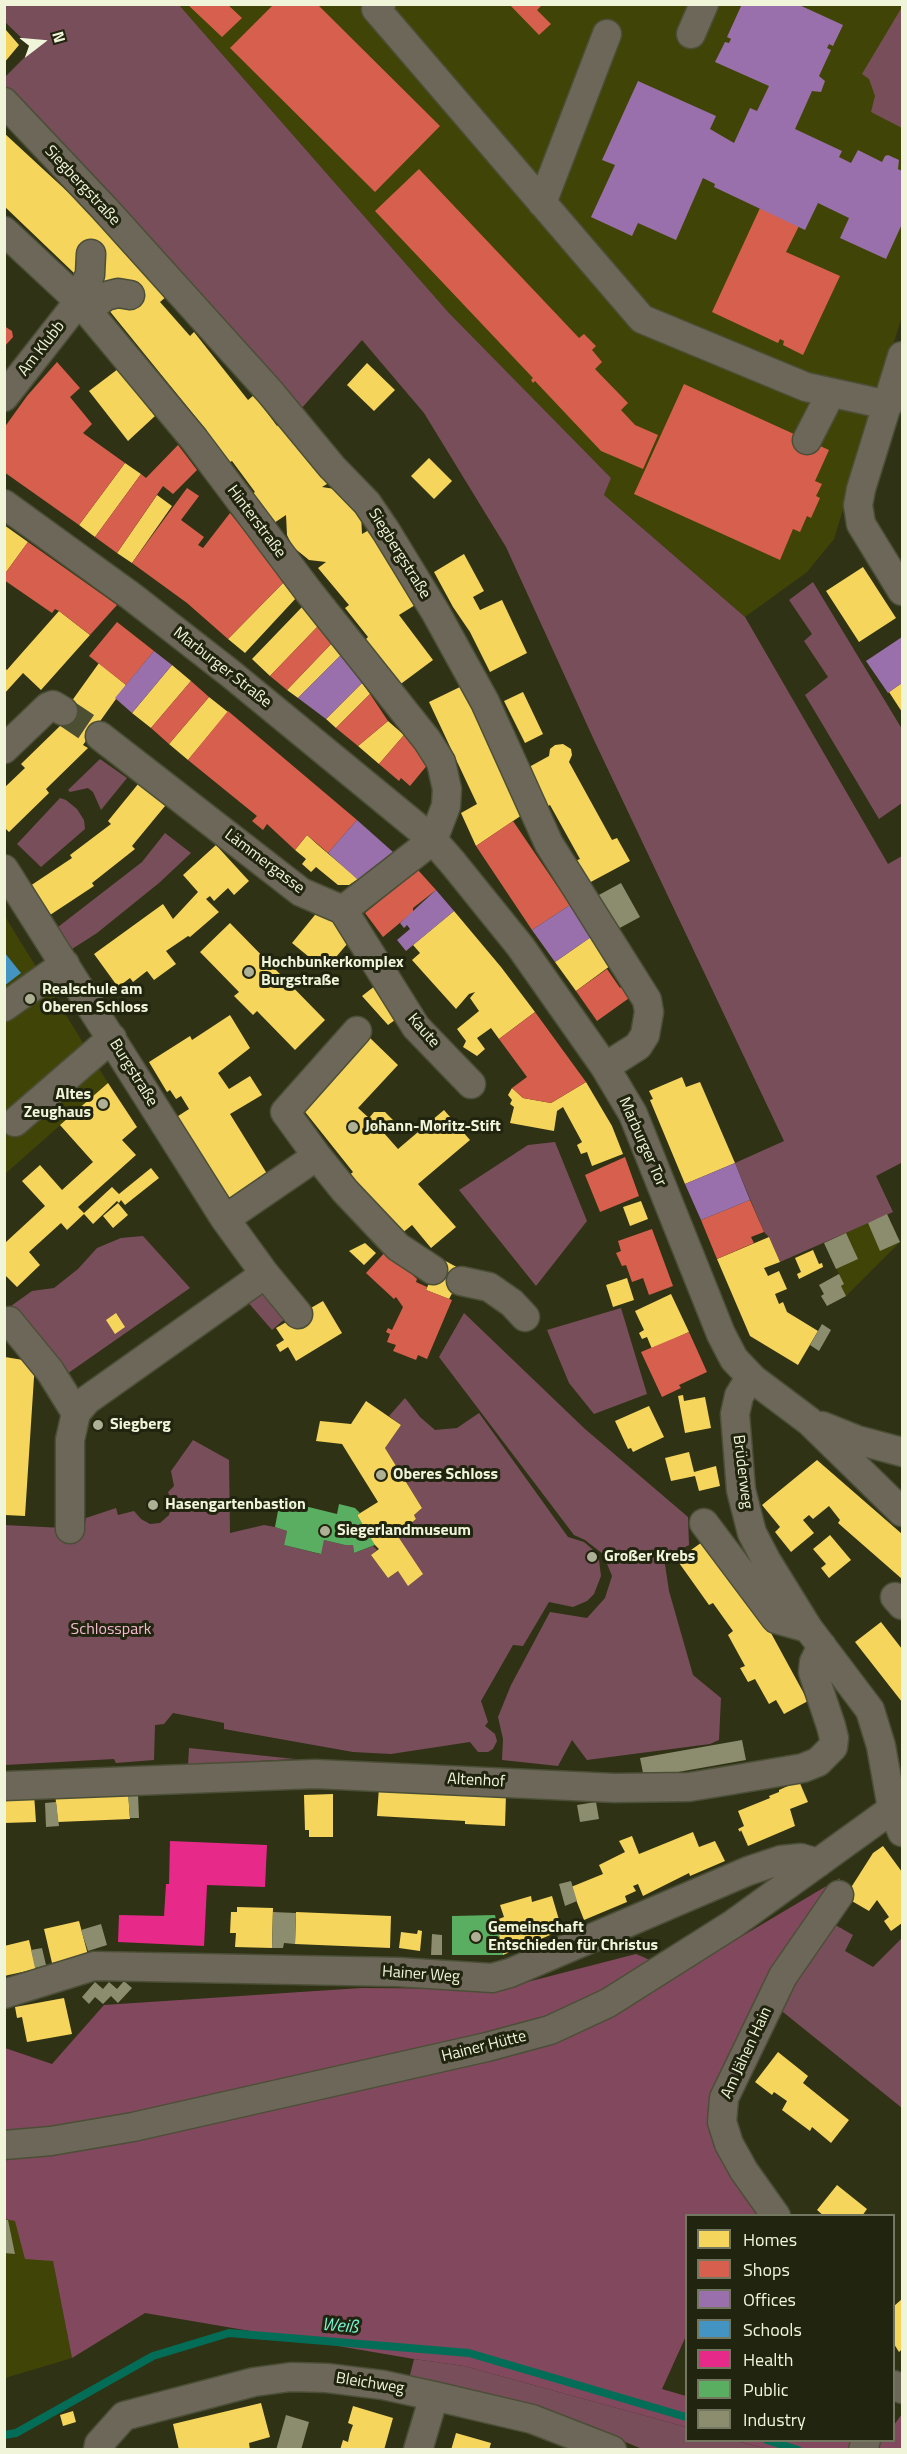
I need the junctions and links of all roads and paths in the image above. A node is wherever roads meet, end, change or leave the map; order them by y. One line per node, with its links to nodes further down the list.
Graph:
1 (704, 4): 4 (street)
2 (376, 6): 6 (street)
3 (607, 34): 6 (street)
4 (690, 34)
5 (4, 102): 28 (street, Siegbergstraße)
6 (542, 203): 12 (street)
7 (4, 231): 10 (street, Hinterstraße)
8 (91, 254): 10 (street, Am Klubb)
9 (130, 295): 10 (street)
10 (80, 303): 13 (street, Am Klubb); 21 (street, Hinterstraße)
11 (903, 356): 14 (street)
12 (831, 393): 14 (street); 15 (street)
13 (4, 397)
14 (888, 405): 17 (street)
15 (807, 440)
16 (4, 504): 21 (street, Marburger Straße)
17 (903, 591)
18 (58, 708): 20 (street)
19 (100, 736): 23 (street, Lämmergasse)
20 (4, 749)
21 (433, 840): 23 (street); 28 (street, Marburger Tor)
22 (4, 869): 24 (street, Burgstraße)
23 (343, 910): 29 (street, Kaute)
24 (65, 964): 25 (street); 27 (street, Burgstraße)
25 (4, 1007)
26 (357, 1031): 31 (street)
27 (112, 1038): 30 (street); 32 (street, Burgstraße)
28 (604, 1068): 39 (street, Marburger Tor)
29 (471, 1084)
30 (15, 1122)
31 (317, 1156): 32 (street); 33 (street)
32 (225, 1219): 34 (street, Burgstraße)
33 (433, 1270)
34 (265, 1274): 36 (street, Burgstraße); 40 (street)
35 (461, 1281): 37 (street)
36 (298, 1314)
37 (525, 1317)
38 (15, 1336): 40 (street)
39 (753, 1379): 41 (street, Marburger Tor); 46 (street, Brüderweg)
40 (76, 1413): 45 (street)
41 (808, 1421): 42 (street); 43 (street)
42 (903, 1452)
43 (903, 1512)
44 (704, 1523): 46 (street)
45 (70, 1528)
46 (815, 1637): 47 (street, Altenhof); 48 (street, Brüderweg)
47 (4, 1786)
48 (899, 1814): 49 (street, Hainer Hütte)
49 (818, 1863): 51 (street, Hainer Weg); 52 (street, Hainer Hütte)
50 (839, 1895): 53 (street, Am Jähen Hain)
51 (4, 1994)
52 (4, 2145)
53 (775, 2214)
54 (435, 2396): 55 (street, Bleichweg); 56 (street); 57 (street, Bleichweg)
55 (98, 2450)
56 (418, 2450)
57 (612, 2450)

